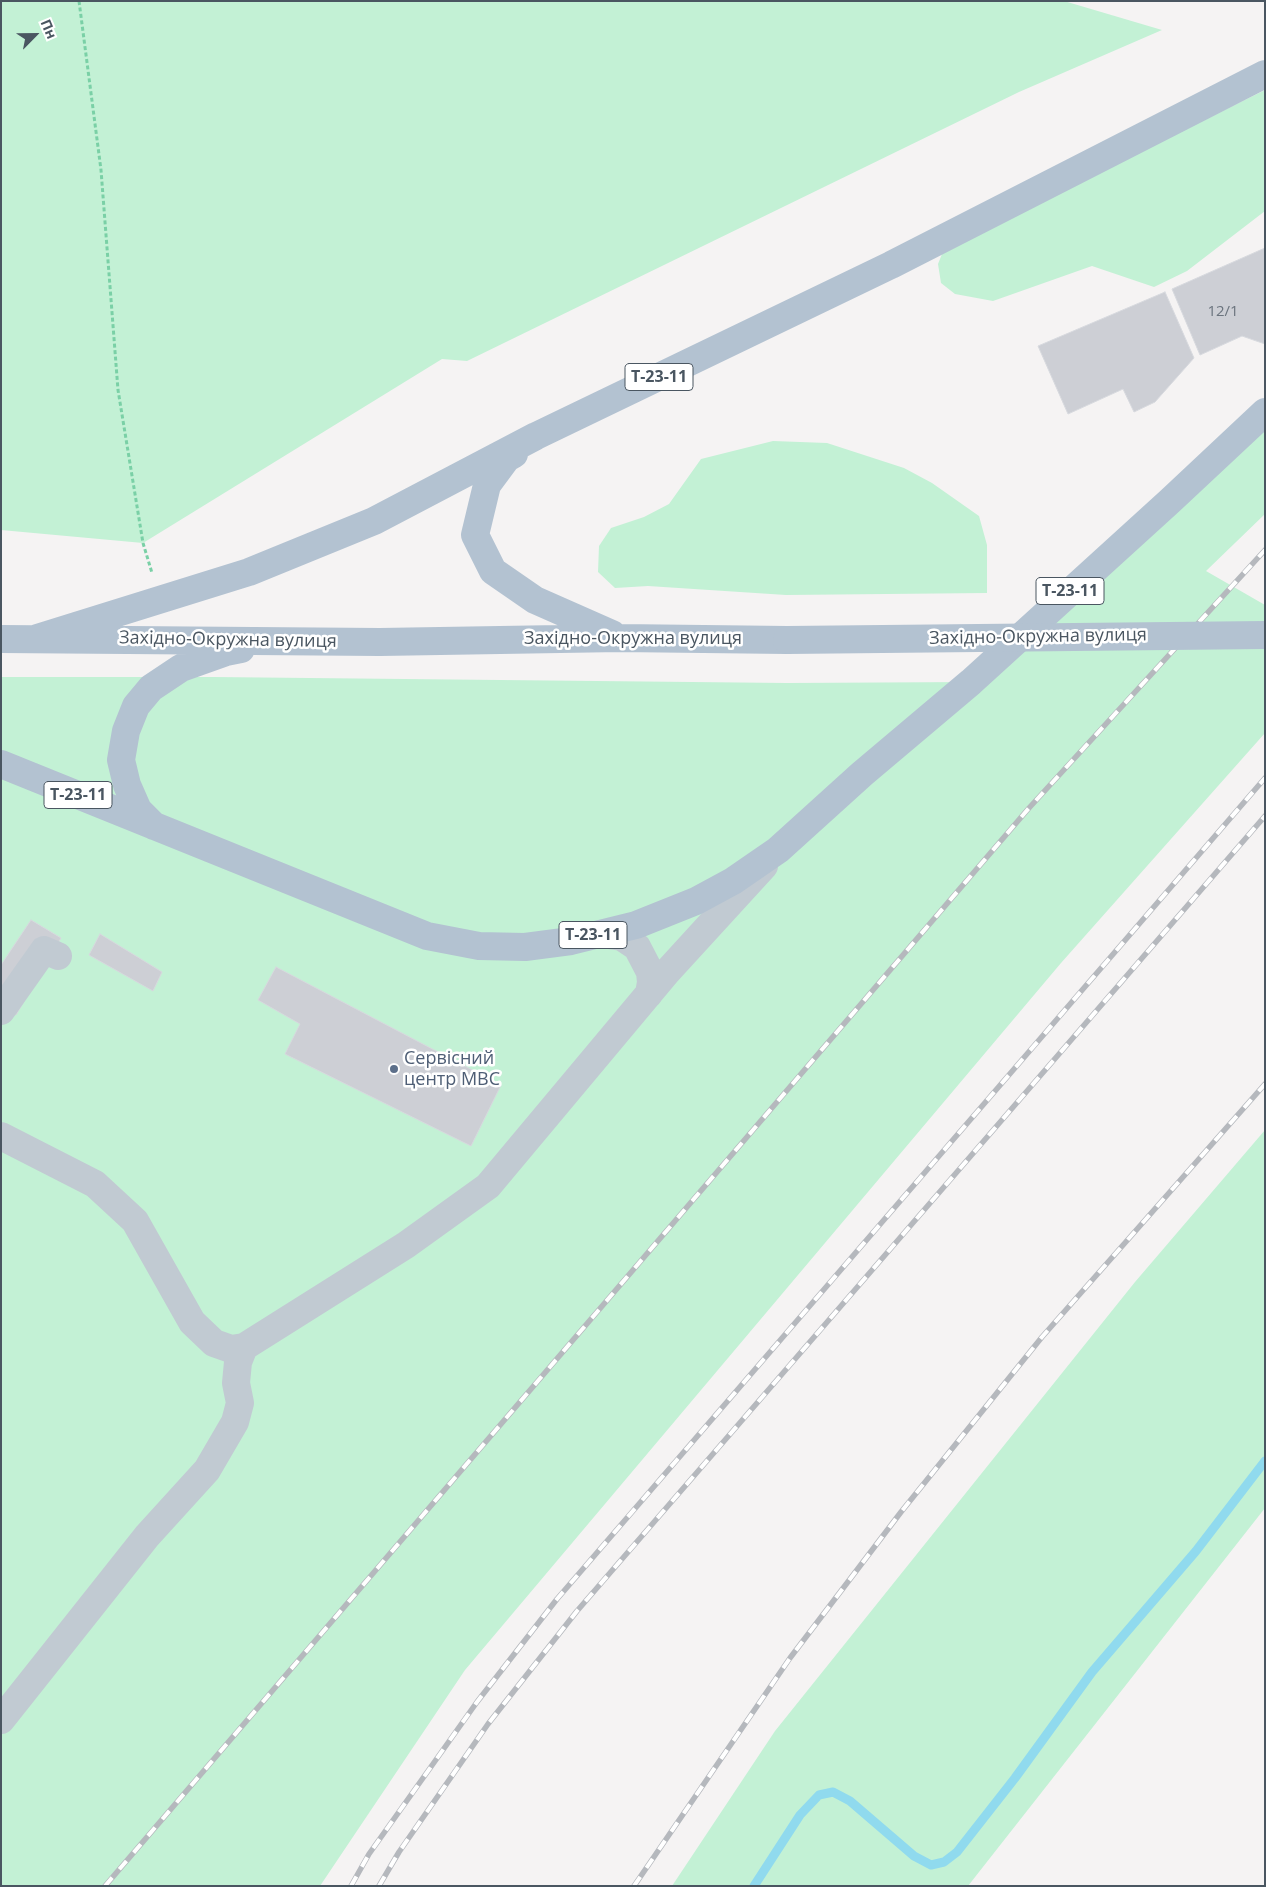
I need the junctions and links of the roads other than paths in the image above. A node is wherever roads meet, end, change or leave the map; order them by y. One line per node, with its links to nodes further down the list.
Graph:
1 (1265, 74): 3 (main road, Т-23-11)
2 (1265, 412): 11 (main road, Т-23-11)
3 (570, 419): 5 (main road, Т-23-11); 6 (main road)
4 (1265, 635): 6 (main road, Західно-Окружна вулиця, bridge)
5 (37, 638): 7 (main road, Західно-Окружна вулиця / Т-23-11); 8 (main road, Західно-Окружна вулиця)
6 (620, 638): 8 (main road, Західно-Окружна вулиця)
7 (1, 639)
8 (287, 641): 10 (main road)
9 (1, 764): 10 (main road, Т-23-11)
10 (155, 827): 12 (main road, Т-23-11)
11 (778, 850): 12 (main road, Т-23-11); 14 (lane)
12 (601, 934): 14 (lane)
13 (58, 956): 15 (lane)
14 (649, 994): 18 (lane)
15 (1, 1011)
16 (1, 1136): 17 (lane)
17 (214, 1343): 18 (lane); 19 (lane)
18 (244, 1347): 19 (lane)
19 (236, 1383): 20 (lane)
20 (1, 1720)

